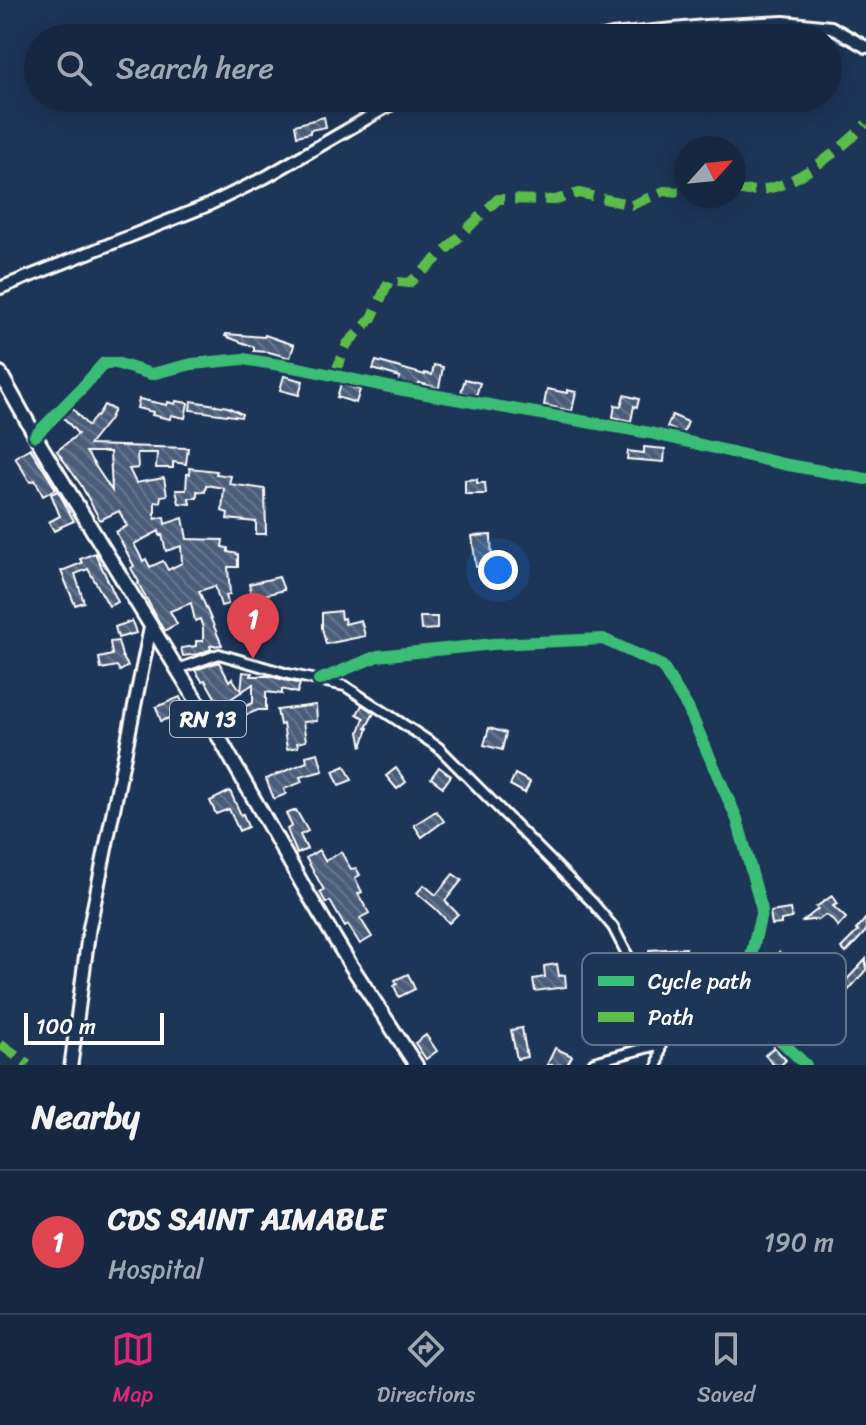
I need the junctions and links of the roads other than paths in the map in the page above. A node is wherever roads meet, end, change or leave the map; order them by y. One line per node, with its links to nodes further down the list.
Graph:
1 (744, 24): 2 (street)
2 (803, 24)
3 (842, 33): 4 (street)
4 (866, 47)
5 (378, 112): 6 (street)
6 (0, 288)
7 (0, 373): 8 (main road, RN 13)
8 (35, 436): 9 (street); 10 (main road, RN 13)
9 (866, 479)
10 (151, 625): 11 (main road, RN 13); 18 (main road)
11 (178, 669): 12 (street); 19 (main road, RN 13)
12 (319, 680): 13 (street); 14 (street)
13 (626, 953)
14 (752, 953)
15 (657, 1045): 20 (street)
16 (661, 1045): 21 (street)
17 (785, 1045): 22 (street)
18 (71, 1065)
19 (416, 1065)
20 (592, 1065)
21 (658, 1065)
22 (806, 1065)

